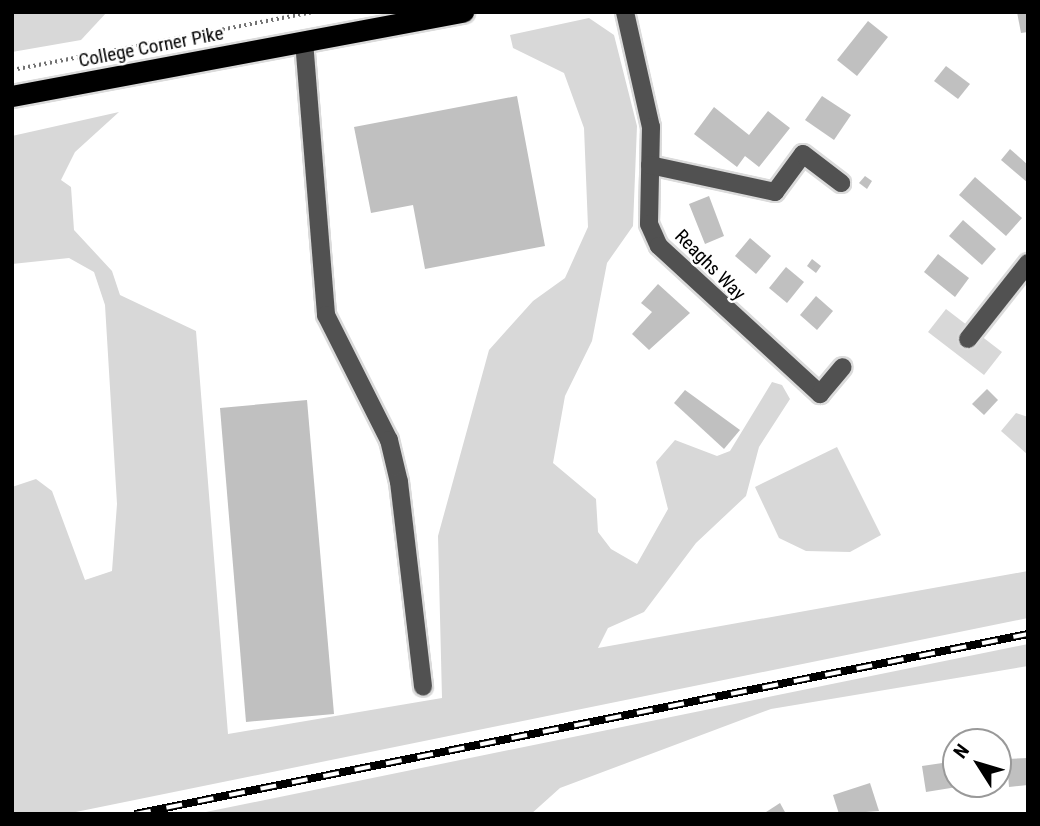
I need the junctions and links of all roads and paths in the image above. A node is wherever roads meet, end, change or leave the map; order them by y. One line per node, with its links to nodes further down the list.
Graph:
1 (314, 12): 5 (path)
2 (463, 12): 4 (highway, College Corner Pike)
3 (625, 12): 7 (street, Reaghs Way)
4 (304, 41): 6 (highway, College Corner Pike); 12 (street)
5 (12, 70)
6 (12, 96)
7 (650, 164): 8 (street); 11 (street, Reaghs Way)
8 (841, 183)
9 (1028, 263): 10 (street)
10 (968, 339)
11 (843, 367)
12 (423, 687)

